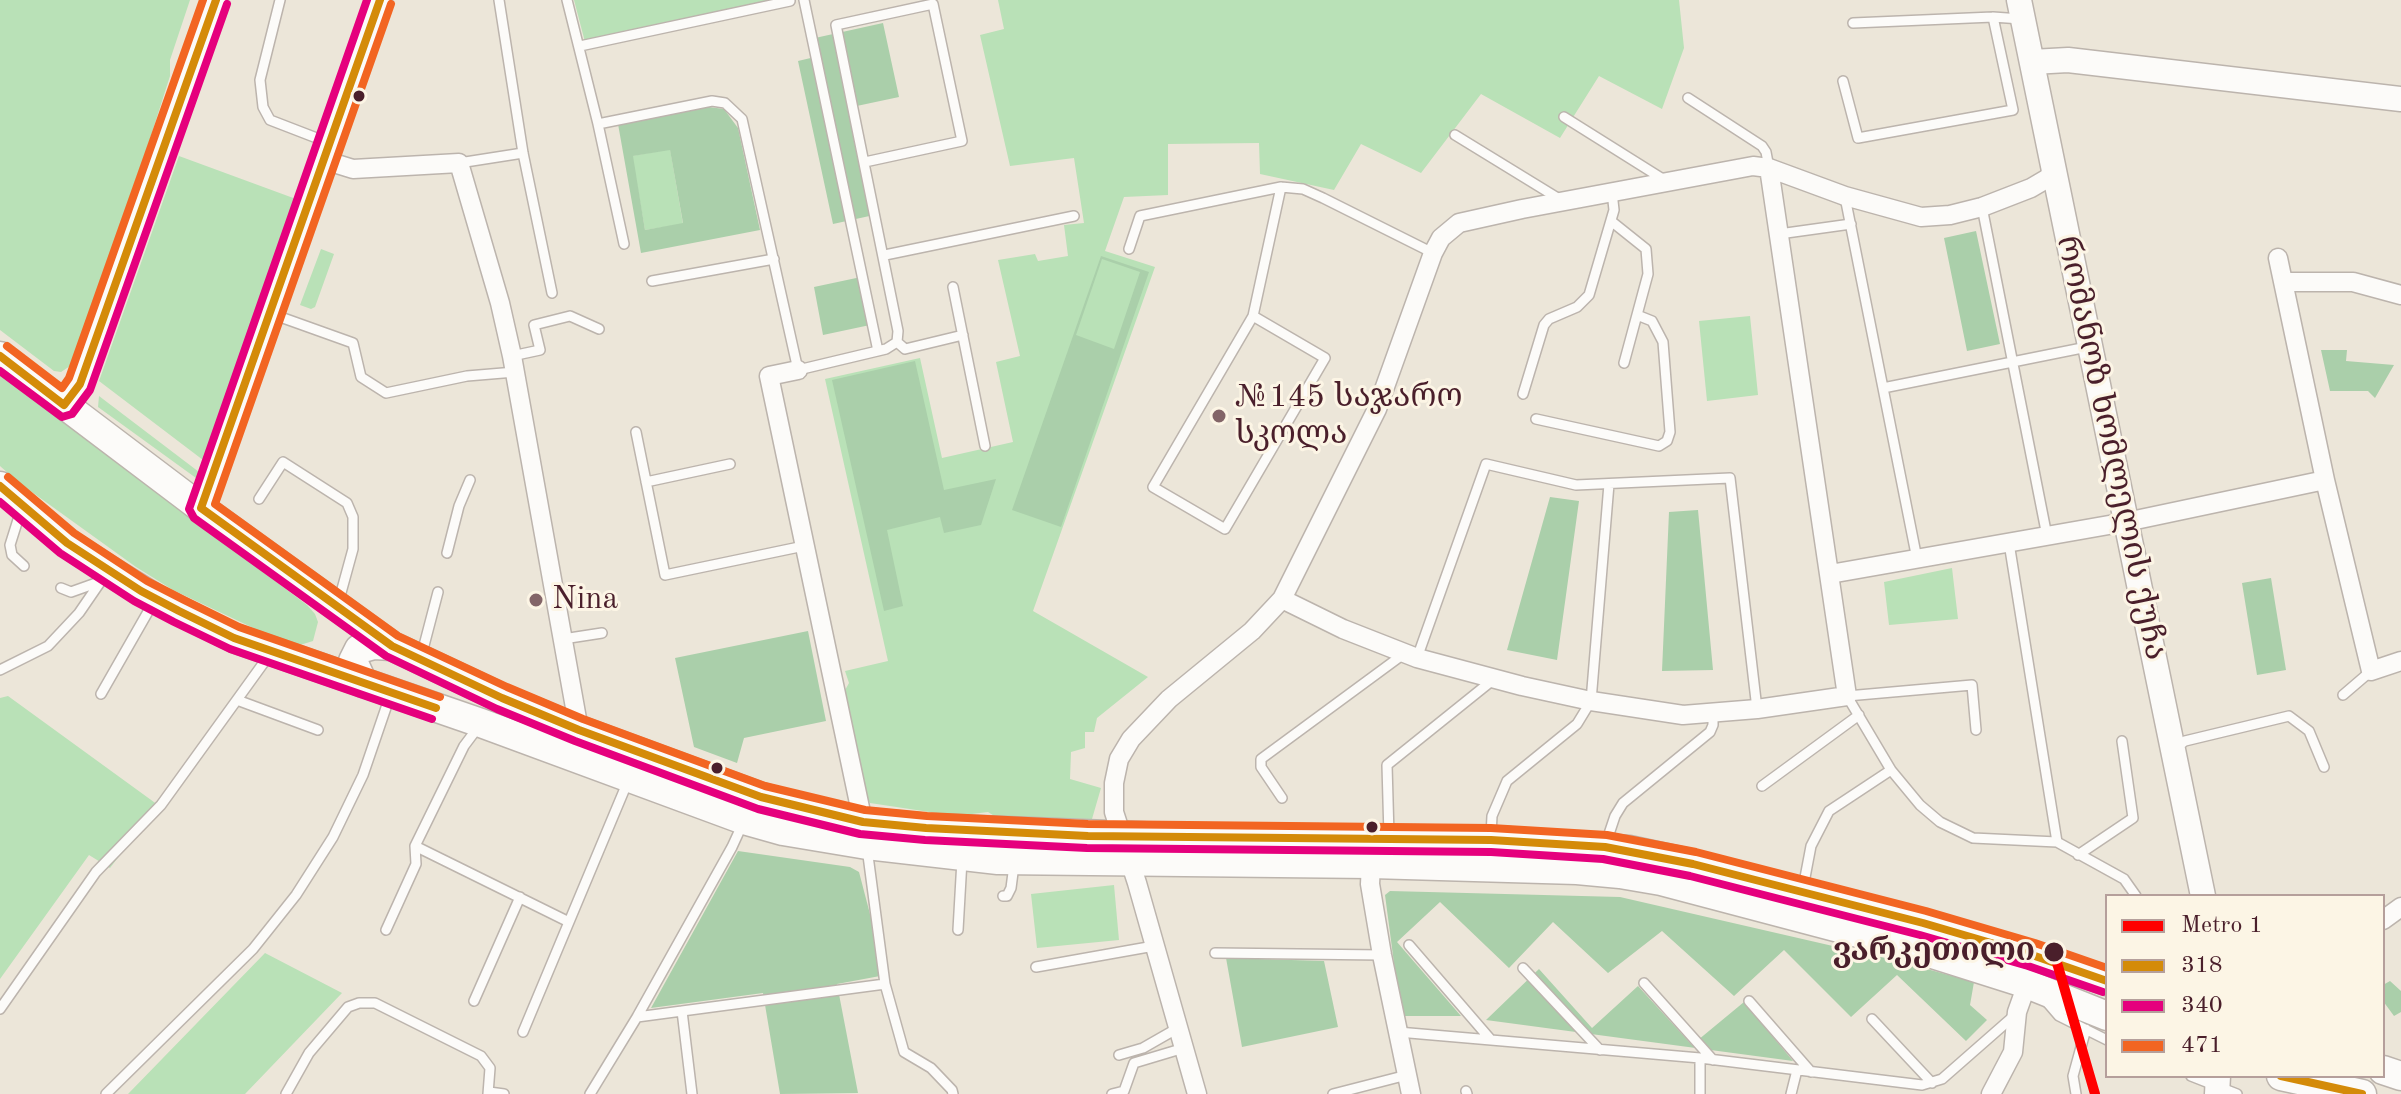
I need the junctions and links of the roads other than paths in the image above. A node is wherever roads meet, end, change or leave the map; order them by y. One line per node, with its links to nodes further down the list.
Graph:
1 (216, 0): 61 (street)
2 (280, 0): 19 (lane)
3 (380, 0): 19 (street)
4 (499, 0): 20 (lane)
5 (567, 0): 11 (lane)
6 (804, 0): 53 (lane)
7 (790, 1): 11 (lane)
8 (2021, 10): 9 (lane); 12 (street, რომანოზ ხომლელის ქუჩა)
9 (1993, 17): 10 (lane); 13 (lane)
10 (1853, 23)
11 (580, 46): 17 (lane)
12 (2032, 62): 15 (street); 24 (street, რომანოზ ხომლელის ქუჩა)
13 (1843, 81)
14 (1688, 98): 23 (lane)
15 (2401, 99)
16 (1564, 117): 25 (lane)
17 (598, 124): 35 (lane); 40 (lane)
18 (1455, 135): 29 (lane)
19 (327, 151): 22 (street); 46 (street)
20 (523, 153): 22 (lane); 44 (lane)
21 (865, 162): 21 (lane); 38 (lane)
22 (459, 163): 57 (street)
23 (1769, 168): 25 (street); 28 (street); 34 (street)
24 (2054, 168): 30 (street); 52 (street, რომანოზ ხომლელის ქუჩა)
25 (1668, 182): 27 (street)
26 (1281, 187): 36 (lane); 37 (lane); 48 (lane)
27 (1612, 192): 29 (street); 32 (lane)
28 (1845, 196): 30 (street); 33 (lane)
29 (1563, 201): 37 (street)
30 (1982, 207): 55 (lane)
31 (1074, 216): 38 (lane)
32 (1611, 221): 47 (lane); 60 (lane)
33 (1851, 224): 34 (lane); 59 (lane)
34 (1779, 234): 81 (street)
35 (624, 244)
36 (1129, 249)
37 (1433, 253): 86 (street)
38 (885, 255): 51 (lane)
39 (2278, 258): 42 (street)
40 (774, 259): 41 (lane); 58 (lane)
41 (652, 281)
42 (2284, 282): 45 (street); 67 (street)
43 (953, 287): 50 (lane)
44 (552, 293)
45 (2401, 295)
46 (269, 312): 57 (lane); 73 (street)
47 (1637, 315): 56 (lane); 62 (lane)
48 (1253, 316): 48 (lane)
49 (599, 329): 57 (lane)
50 (963, 335): 51 (lane); 64 (lane)
51 (897, 342): 53 (lane)
52 (2091, 347): 55 (lane); 74 (street, რომანოზ ხომლელის ქუჩა)
53 (878, 351): 58 (lane)
54 (0, 356): 61 (main road)
55 (2013, 362): 59 (lane); 75 (lane)
56 (1624, 363)
57 (513, 364): 89 (street)
58 (798, 370): 77 (street)
59 (1883, 388): 79 (lane)
60 (1523, 394)
61 (64, 405): 73 (main road)
62 (1536, 419)
63 (636, 432): 68 (lane)
64 (985, 446)
65 (730, 464): 68 (lane)
66 (470, 480): 78 (lane)
67 (2325, 480): 74 (street); 95 (street)
68 (646, 482): 77 (lane)
69 (1609, 484): 92 (lane); 103 (lane); 104 (lane)
70 (0, 486): 72 (main road)
71 (259, 499): 87 (lane)
72 (22, 507): 80 (lane); 82 (main road)
73 (201, 508): 87 (main road)
74 (2126, 522): 75 (street); 112 (street, რომანოზ ხომლელის ქუჩა)
75 (2047, 536): 76 (street)
76 (2009, 543): 79 (street); 123 (lane)
77 (804, 546): 119 (street)
78 (447, 553)
79 (1917, 559): 81 (street)
80 (24, 566)
81 (1830, 574): 101 (street)
82 (105, 576): 83 (lane); 85 (main road); 94 (lane)
83 (61, 588)
84 (438, 592): 91 (lane)
85 (156, 599): 90 (main road); 99 (lane)
86 (1282, 599): 92 (street); 120 (street)
87 (337, 607): 91 (main road)
88 (602, 633): 89 (lane)
89 (563, 639): 109 (street)
90 (272, 652): 97 (main road); 102 (lane)
91 (407, 654): 97 (main road); 98 (main road); 109 (main road)
92 (1411, 655): 96 (street); 117 (lane)
93 (2401, 661): 95 (street)
94 (0, 670)
95 (2371, 671): 100 (lane)
96 (1494, 678): 103 (street); 121 (lane)
97 (363, 683): 98 (main road)
98 (392, 693): 107 (main road); 174 (lane)
99 (101, 694)
100 (2343, 695)
101 (1847, 696): 104 (street); 106 (lane); 110 (lane)
102 (237, 700): 108 (lane); 151 (lane)
103 (1591, 701): 105 (street); 122 (lane)
104 (1757, 709): 105 (street)
105 (1713, 713): 125 (lane)
106 (1859, 715): 114 (lane); 116 (lane)
107 (481, 723): 115 (main road); 124 (lane)
108 (318, 730)
109 (579, 730): 119 (main road)
110 (1976, 730)
111 (2122, 741): 126 (lane)
112 (2173, 750): 113 (lane); 133 (street, რომანოზ ხომლელის ქუჩა)
113 (2324, 767)
114 (1891, 770): 123 (lane); 131 (lane)
115 (629, 778): 118 (main road); 136 (lane)
116 (1762, 786)
117 (1282, 798)
118 (744, 820): 119 (main road); 154 (lane)
119 (865, 833): 120 (main road); 127 (main road); 147 (lane)
120 (1120, 836): 121 (main road); 129 (street)
121 (1389, 840): 122 (main road)
122 (1491, 840): 125 (main road)
123 (2057, 842): 126 (lane)
124 (415, 846): 135 (lane); 137 (lane)
125 (1605, 847): 131 (main road)
126 (2078, 855): 132 (lane)
127 (962, 857): 128 (main road); 138 (lane)
128 (1015, 861): 129 (main road); 134 (lane)
129 (1131, 862): 130 (main road); 140 (street)
130 (1371, 864): 142 (street); 148 (main road)
131 (1802, 893): 145 (main road)
132 (2135, 894)
133 (2203, 894)
134 (1003, 896)
135 (520, 897): 136 (lane); 149 (lane)
136 (569, 922): 158 (lane)
137 (386, 930)
138 (958, 930)
139 (1409, 945): 160 (lane)
140 (1154, 946): 143 (lane); 157 (street)
141 (1215, 953): 142 (lane)
142 (1382, 955): 159 (street)
143 (1036, 967)
144 (1523, 968): 162 (lane)
145 (2105, 980)
146 (1644, 983): 165 (lane)
147 (885, 984): 152 (lane); 179 (lane)
148 (2031, 986): 153 (street); 156 (main road)
149 (474, 1001)
150 (1749, 1001): 167 (lane)
151 (0, 1009)
152 (682, 1011): 154 (lane); 178 (lane)
153 (2017, 1012): 171 (lane); 186 (street)
154 (637, 1017): 177 (lane)
155 (1872, 1019): 171 (lane)
156 (2096, 1023): 187 (lane)
157 (1178, 1028): 161 (street); 163 (lane)
158 (523, 1032)
159 (1397, 1032): 160 (lane); 168 (street)
160 (1491, 1040): 162 (lane)
161 (1184, 1048): 180 (lane); 181 (street)
162 (1600, 1050): 164 (lane)
163 (1119, 1055)
164 (1700, 1058): 165 (lane); 184 (lane)
165 (1713, 1060): 166 (lane)
166 (1797, 1070): 167 (lane); 185 (lane)
167 (1811, 1072): 171 (lane)
168 (1407, 1075): 182 (lane); 183 (street)
169 (2196, 1078): 172 (lane)
170 (2290, 1078): 188 (main road)
171 (1932, 1083)
172 (2223, 1088)
173 (489, 1093): 175 (lane); 176 (lane)
174 (106, 1094)
175 (286, 1094)
176 (504, 1094)
177 (590, 1094)
178 (692, 1094)
179 (953, 1094)
180 (1112, 1094)
181 (1197, 1094)
182 (1333, 1094)
183 (1411, 1094)
184 (1700, 1094)
185 (1791, 1094)
186 (1991, 1094)
187 (2076, 1094)
188 (2362, 1094)

